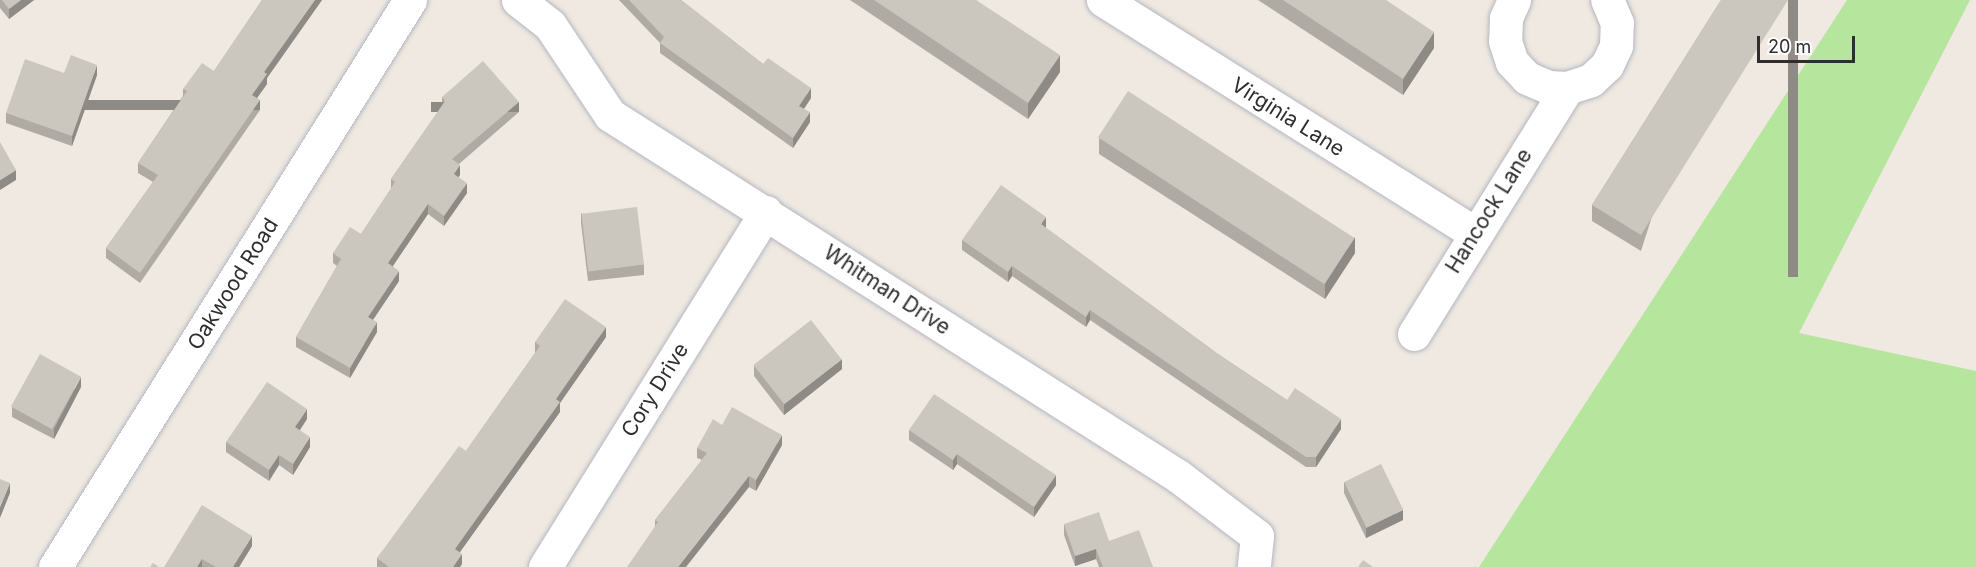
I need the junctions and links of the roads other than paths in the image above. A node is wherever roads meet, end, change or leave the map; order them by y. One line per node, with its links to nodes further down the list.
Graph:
1 (410, 0): 10 (street, Oakwood Road)
2 (518, 0): 7 (street, Whitman Drive)
3 (1103, 0): 8 (street, Virginia Lane)
4 (1514, 0): 6 (street)
5 (1609, 1): 6 (street)
6 (1567, 88): 8 (street, Hancock Lane)
7 (765, 213): 11 (street, Cory Drive); 12 (street, Whitman Drive)
8 (1474, 233): 9 (street, Hancock Lane)
9 (1414, 334)
10 (55, 567)
11 (545, 567)
12 (1254, 567)

